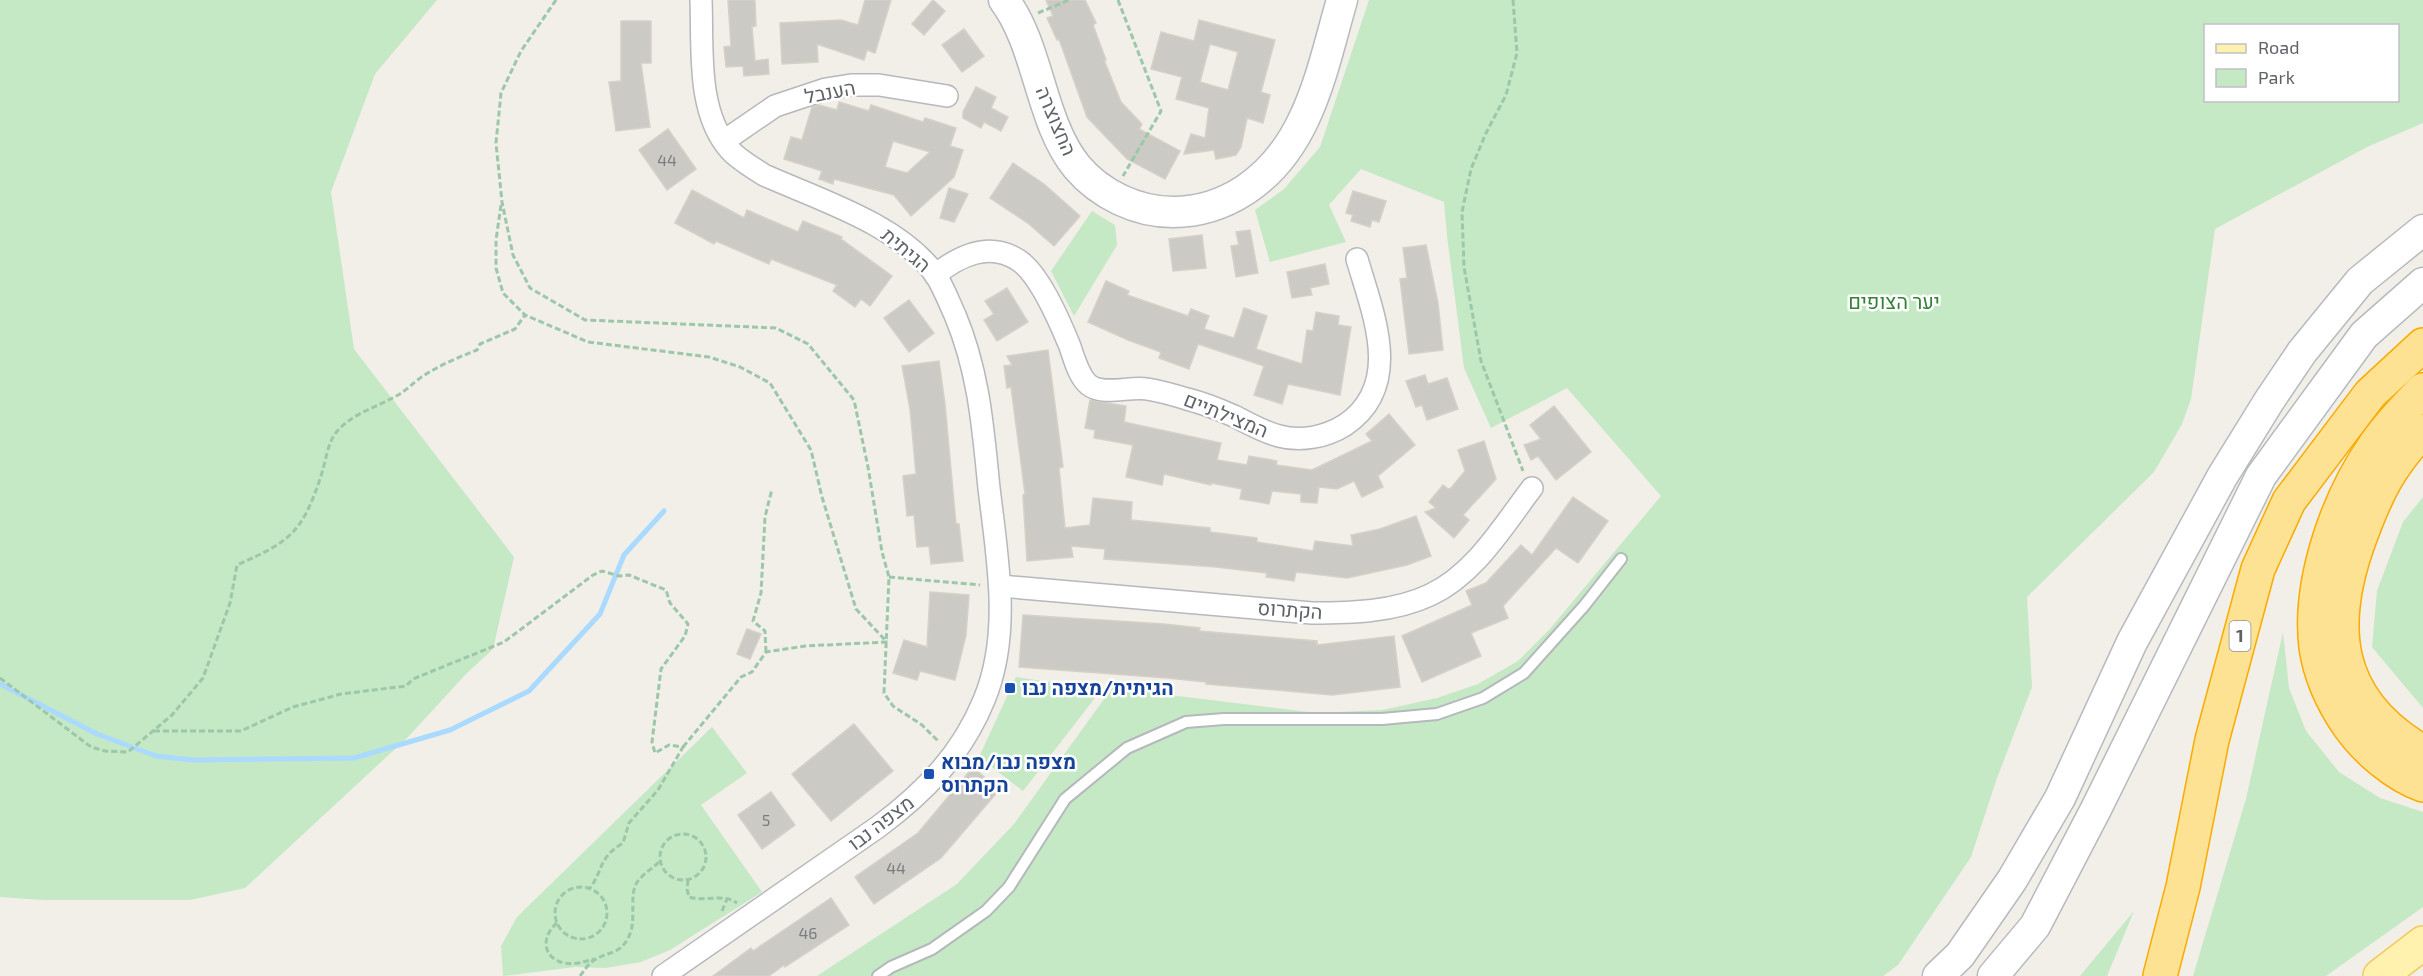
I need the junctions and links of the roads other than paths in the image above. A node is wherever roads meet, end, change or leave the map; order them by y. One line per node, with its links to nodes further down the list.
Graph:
1 (701, 0): 5 (street, הגיתית)
2 (1342, 0): 3 (main road, החצוצרה)
3 (1010, 11)
4 (947, 96): 5 (street, הענבל)
5 (724, 141): 8 (street, הגיתית)
6 (2423, 230): 23 (main road)
7 (1357, 259): 8 (street, המצילתיים)
8 (935, 275): 15 (street, הגיתית)
9 (2423, 283): 24 (main road)
10 (2423, 345): 25 (highway, 1)
11 (2423, 390): 17 (highway)
12 (2423, 431): 16 (highway)
13 (1532, 488): 15 (street, הקתרוס)
14 (1621, 560): 22 (lane)
15 (1000, 586): 19 (street, מצפה נבו)
16 (2423, 752)
17 (2423, 785)
18 (2423, 943): 26 (main road)
19 (681, 963): 20 (street, מצפה נבו); 21 (street, מצפה נבו)
20 (645, 976)
21 (663, 976)
22 (878, 976)
23 (1938, 976)
24 (1993, 976)
25 (2160, 976)
26 (2380, 976)

